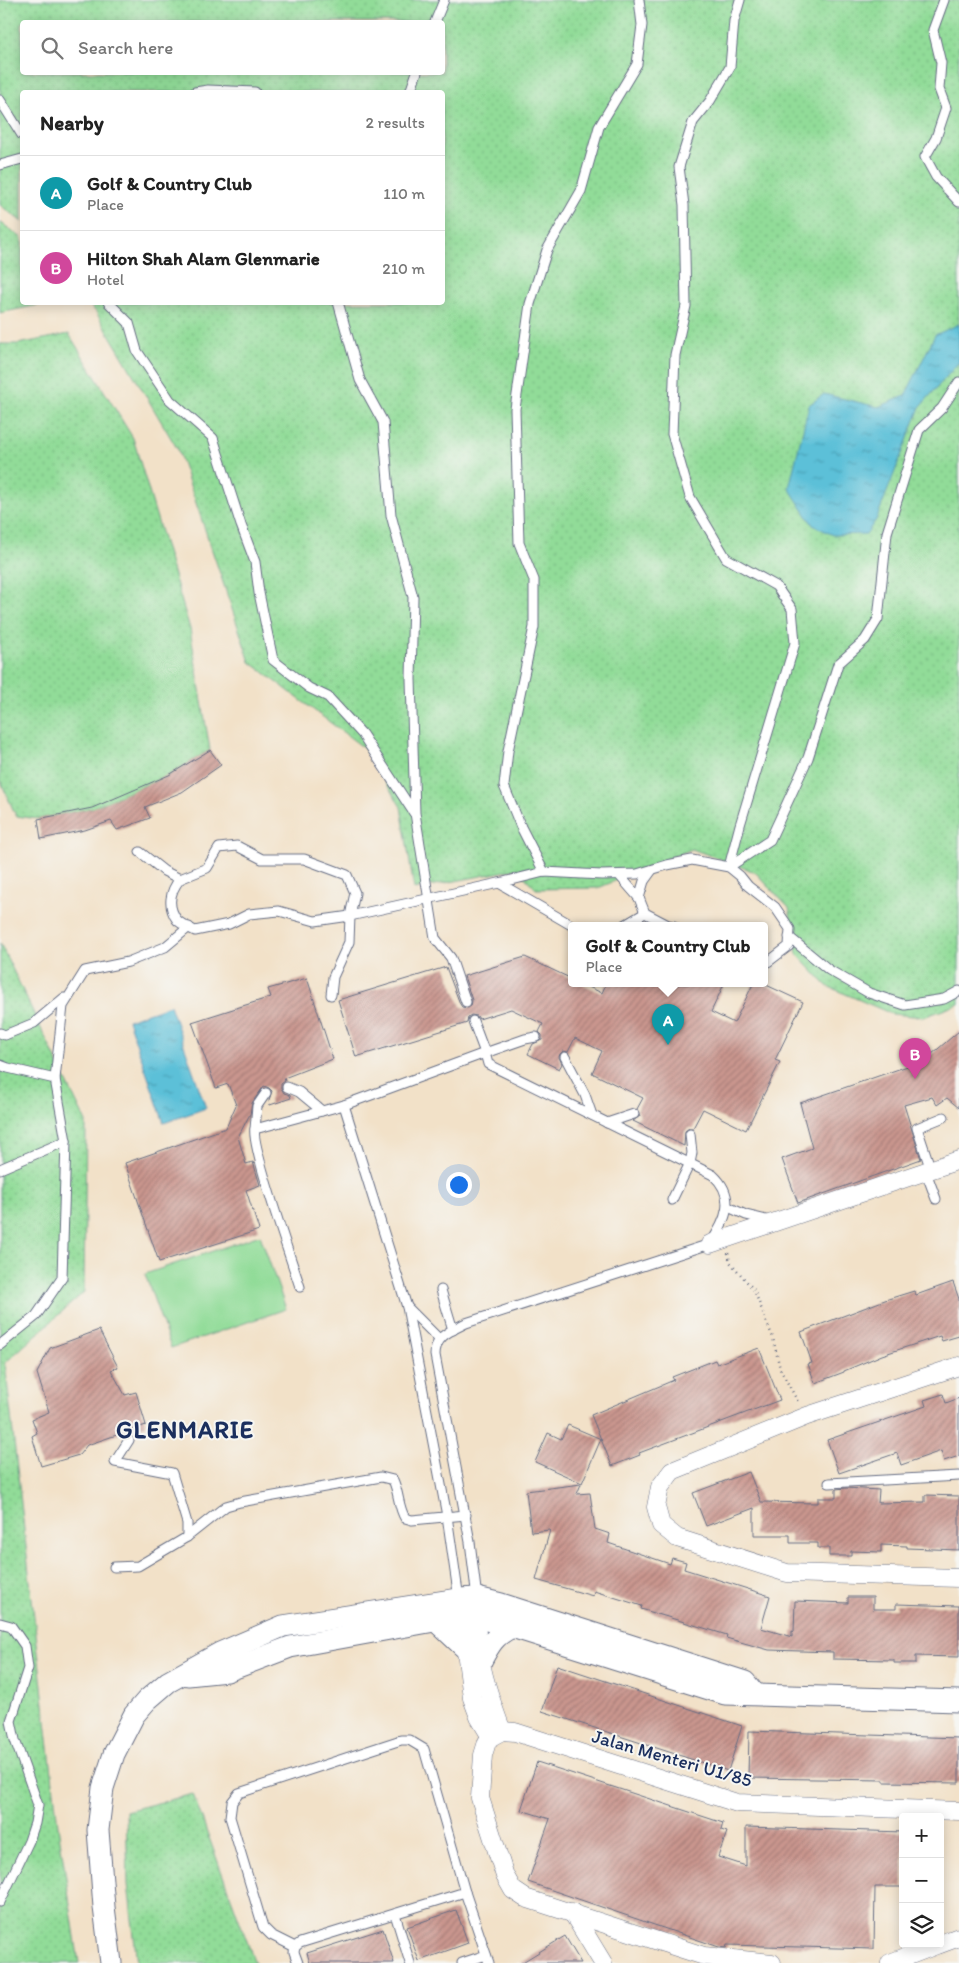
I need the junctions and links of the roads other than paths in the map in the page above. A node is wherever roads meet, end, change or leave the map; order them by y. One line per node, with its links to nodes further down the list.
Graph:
1 (444, 0): 5 (lane)
2 (639, 0): 20 (lane)
3 (740, 0): 18 (lane)
4 (944, 0): 12 (lane)
5 (436, 20)
6 (416, 75): 7 (lane)
7 (411, 90)
8 (0, 100): 9 (lane)
9 (20, 132)
10 (20, 160): 11 (lane)
11 (0, 165)
12 (959, 202)
13 (111, 305): 16 (lane)
14 (339, 305): 16 (lane)
15 (959, 382): 18 (lane)
16 (415, 813): 24 (lane)
17 (140, 852): 22 (lane)
18 (729, 867): 19 (lane); 32 (lane)
19 (652, 870): 21 (lane); 25 (lane)
20 (544, 872): 21 (lane); 23 (lane)
21 (619, 875): 25 (lane)
22 (180, 879): 27 (lane); 31 (lane)
23 (499, 883): 24 (lane); 30 (lane)
24 (428, 897): 27 (lane); 37 (lane)
25 (639, 898): 26 (lane)
26 (645, 913): 28 (lane); 29 (lane)
27 (350, 916): 31 (lane); 36 (lane)
28 (629, 922)
29 (662, 922)
30 (568, 923)
31 (189, 927): 34 (lane)
32 (789, 937): 33 (lane); 35 (lane)
33 (768, 962)
34 (75, 987): 39 (lane); 44 (lane)
35 (959, 991)
36 (331, 995)
37 (466, 1002)
38 (473, 1021): 41 (lane)
39 (0, 1033)
40 (536, 1038): 41 (lane)
41 (485, 1053): 47 (lane); 50 (lane)
42 (565, 1057): 50 (lane)
43 (0, 1065): 44 (lane)
44 (54, 1079): 55 (lane)
45 (287, 1087): 48 (lane)
46 (266, 1093): 53 (lane)
47 (344, 1105): 48 (lane); 67 (lane)
48 (322, 1111): 53 (lane)
49 (634, 1114): 52 (lane)
50 (592, 1115): 52 (lane)
51 (944, 1117): 59 (lane)
52 (607, 1122): 57 (lane)
53 (255, 1129): 65 (lane)
54 (690, 1134): 57 (lane)
55 (66, 1142): 58 (lane); 70 (lane)
56 (959, 1160): 59 (street)
57 (690, 1163): 61 (lane); 62 (lane)
58 (0, 1169)
59 (928, 1171): 60 (lane); 63 (street)
60 (936, 1199)
61 (672, 1200)
62 (728, 1207): 63 (lane); 64 (lane)
63 (777, 1223): 64 (street)
64 (717, 1242): 68 (lane)
65 (300, 1287)
66 (441, 1290): 68 (lane)
67 (407, 1307): 69 (lane); 76 (lane)
68 (453, 1330): 69 (lane)
69 (439, 1339): 75 (lane)
70 (0, 1344)
71 (959, 1366): 81 (street)
72 (129, 1440): 77 (lane)
73 (959, 1476): 74 (lane)
74 (829, 1483)
75 (466, 1515): 76 (lane); 78 (lane)
76 (447, 1516): 77 (lane); 79 (lane)
77 (187, 1537): 80 (lane)
78 (473, 1557): 79 (lane); 82 (lane)
79 (454, 1559): 82 (lane)
80 (114, 1567)
81 (959, 1578)
82 (468, 1607): 83 (street); 85 (street); 86 (street); 87 (street); 88 (street)
83 (435, 1620): 86 (street); 87 (street)
84 (0, 1623): 93 (lane)
85 (512, 1627): 86 (street); 88 (street)
86 (473, 1654): 90 (street)
87 (178, 1676): 101 (street)
88 (755, 1694): 89 (street)
89 (959, 1701)
90 (496, 1734): 91 (street, Jalan Menteri U1/85); 94 (street)
91 (959, 1811)
92 (465, 1892): 95 (lane); 98 (lane); 100 (lane)
93 (0, 1902)
94 (572, 1912): 105 (street); 106 (street)
95 (394, 1914): 98 (lane); 103 (lane)
96 (959, 1937): 97 (street)
97 (944, 1943)
98 (295, 1947): 102 (lane)
99 (929, 1948): 107 (street)
100 (487, 1959): 104 (lane)
101 (111, 1963)
102 (298, 1963)
103 (410, 1963)
104 (462, 1963)
105 (603, 1963)
106 (772, 1963)
107 (890, 1963)

